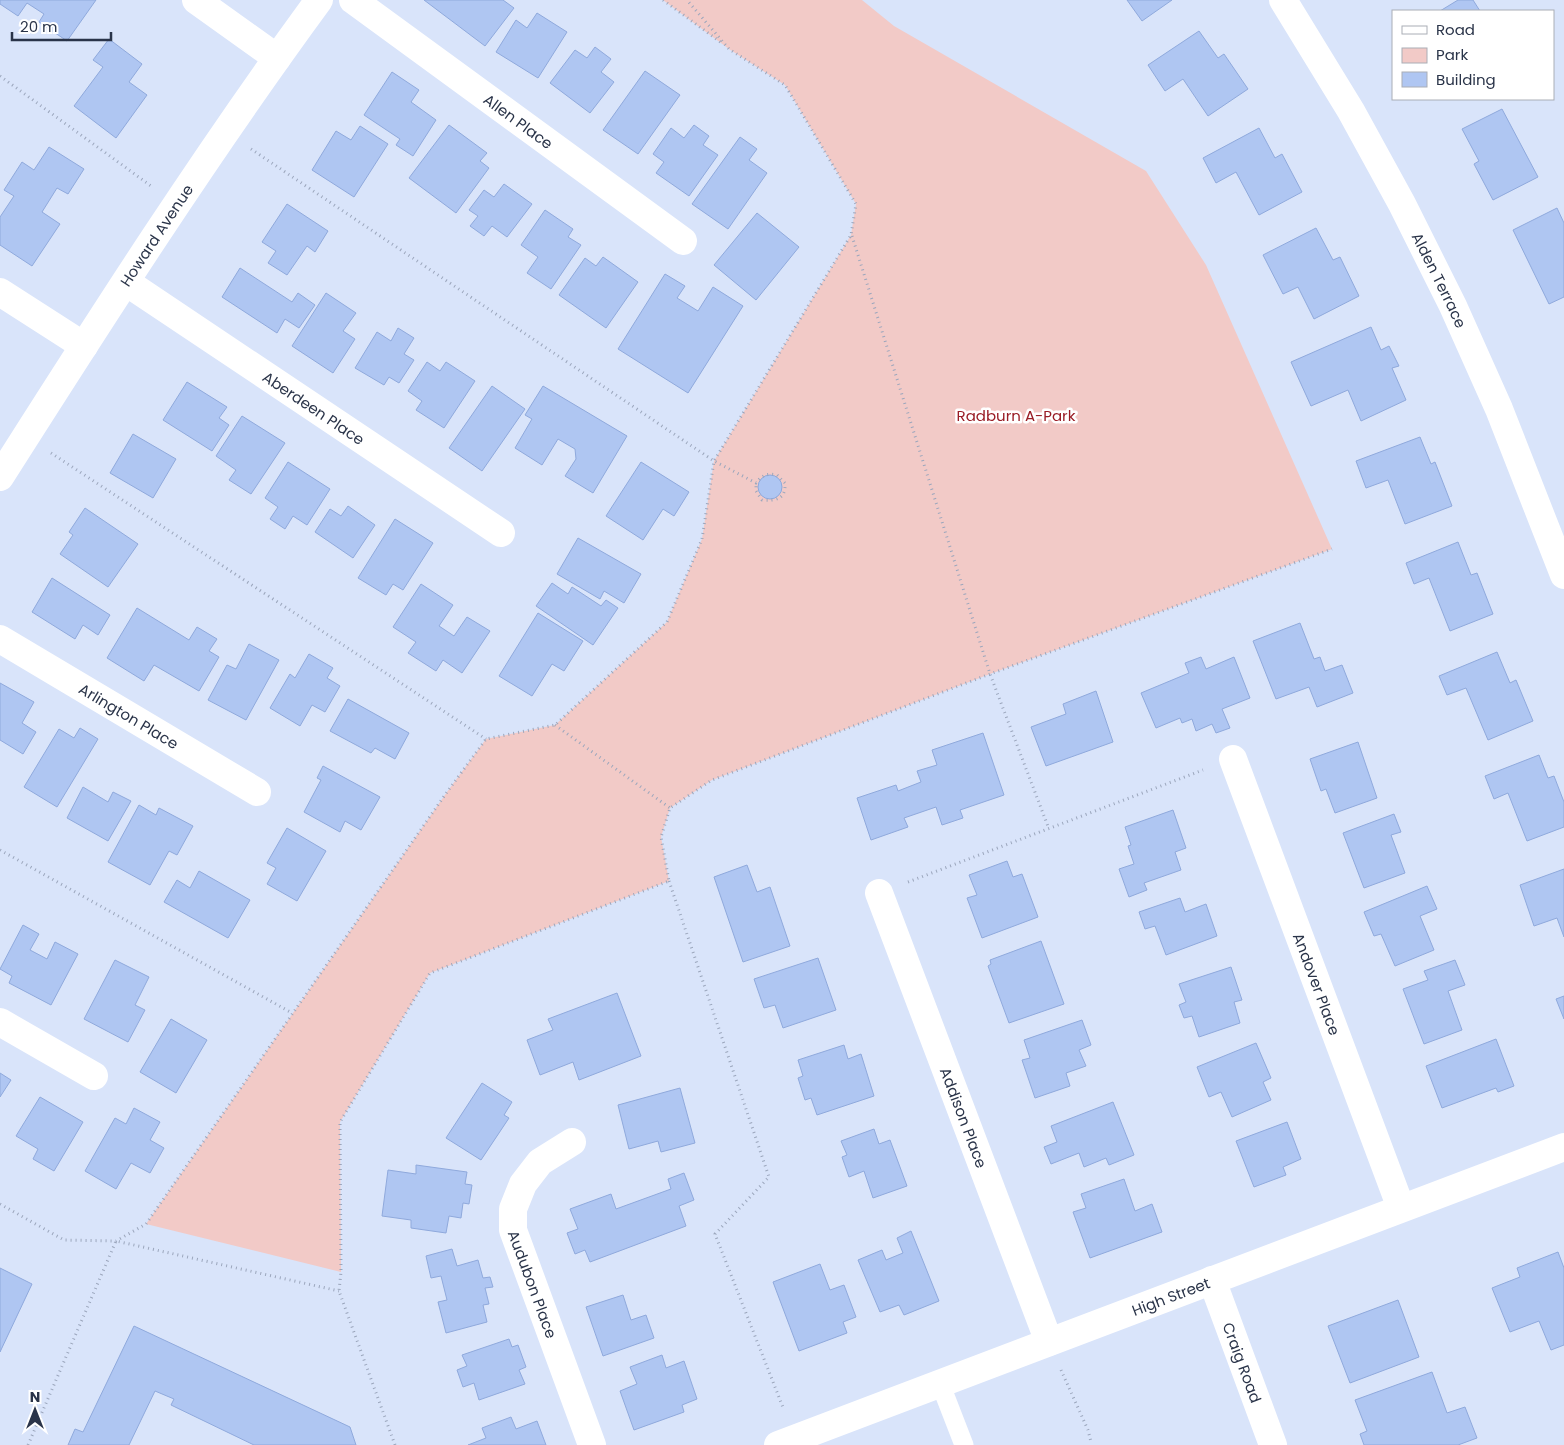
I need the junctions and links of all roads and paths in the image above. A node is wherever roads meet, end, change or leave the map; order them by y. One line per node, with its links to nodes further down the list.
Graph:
1 (196, 0): 8 (street)
2 (319, 0): 8 (street, Howard Avenue)
3 (353, 0): 13 (street, Allen Place)
4 (663, 0): 7 (path)
5 (687, 0): 7 (path)
6 (1283, 0): 23 (street, Alden Terrace)
7 (729, 48): 12 (path)
8 (277, 58): 10 (street, Howard Avenue)
9 (0, 76): 11 (path)
10 (226, 132): 11 (street, Howard Avenue); 18 (path)
11 (177, 204): 14 (street, Howard Avenue)
12 (851, 235): 18 (path); 25 (path)
13 (683, 241)
14 (126, 282): 16 (street, Howard Avenue); 21 (street, Aberdeen Place)
15 (0, 292): 16 (street)
16 (84, 346): 17 (street, Howard Avenue)
17 (26, 436): 19 (street, Howard Avenue); 27 (path)
18 (714, 461): 20 (path); 26 (path)
19 (0, 476)
20 (756, 483): 20 (path)
21 (501, 534)
22 (1332, 549): 25 (path)
23 (1564, 575)
24 (0, 639): 29 (street, Arlington Place)
25 (990, 674): 30 (path); 31 (path)
26 (555, 725): 27 (path); 30 (path)
27 (486, 739): 35 (path)
28 (1233, 759): 31 (path); 41 (street, Andover Place)
29 (257, 792)
30 (670, 808): 33 (path)
31 (1049, 828): 34 (path)
32 (0, 850): 35 (path)
33 (669, 881): 44 (path); 47 (path)
34 (879, 893): 45 (street, Addison Place)
35 (292, 1014): 42 (path)
36 (0, 1022): 37 (street)
37 (94, 1076)
38 (572, 1142): 51 (street, Audubon Place)
39 (1564, 1147): 41 (street, High Street)
40 (0, 1204): 42 (path)
41 (1402, 1208): 43 (street, High Street)
42 (116, 1241): 44 (path); 49 (path)
43 (1212, 1280): 45 (street, High Street); 53 (street, Craig Road)
44 (339, 1292): 50 (path)
45 (1049, 1342): 46 (street, High Street); 48 (path)
46 (940, 1383): 47 (street, High Street); 52 (lane)
47 (795, 1441)
48 (1091, 1442)
49 (28, 1445)
50 (395, 1445)
51 (592, 1445)
52 (964, 1445)
53 (1273, 1445)

